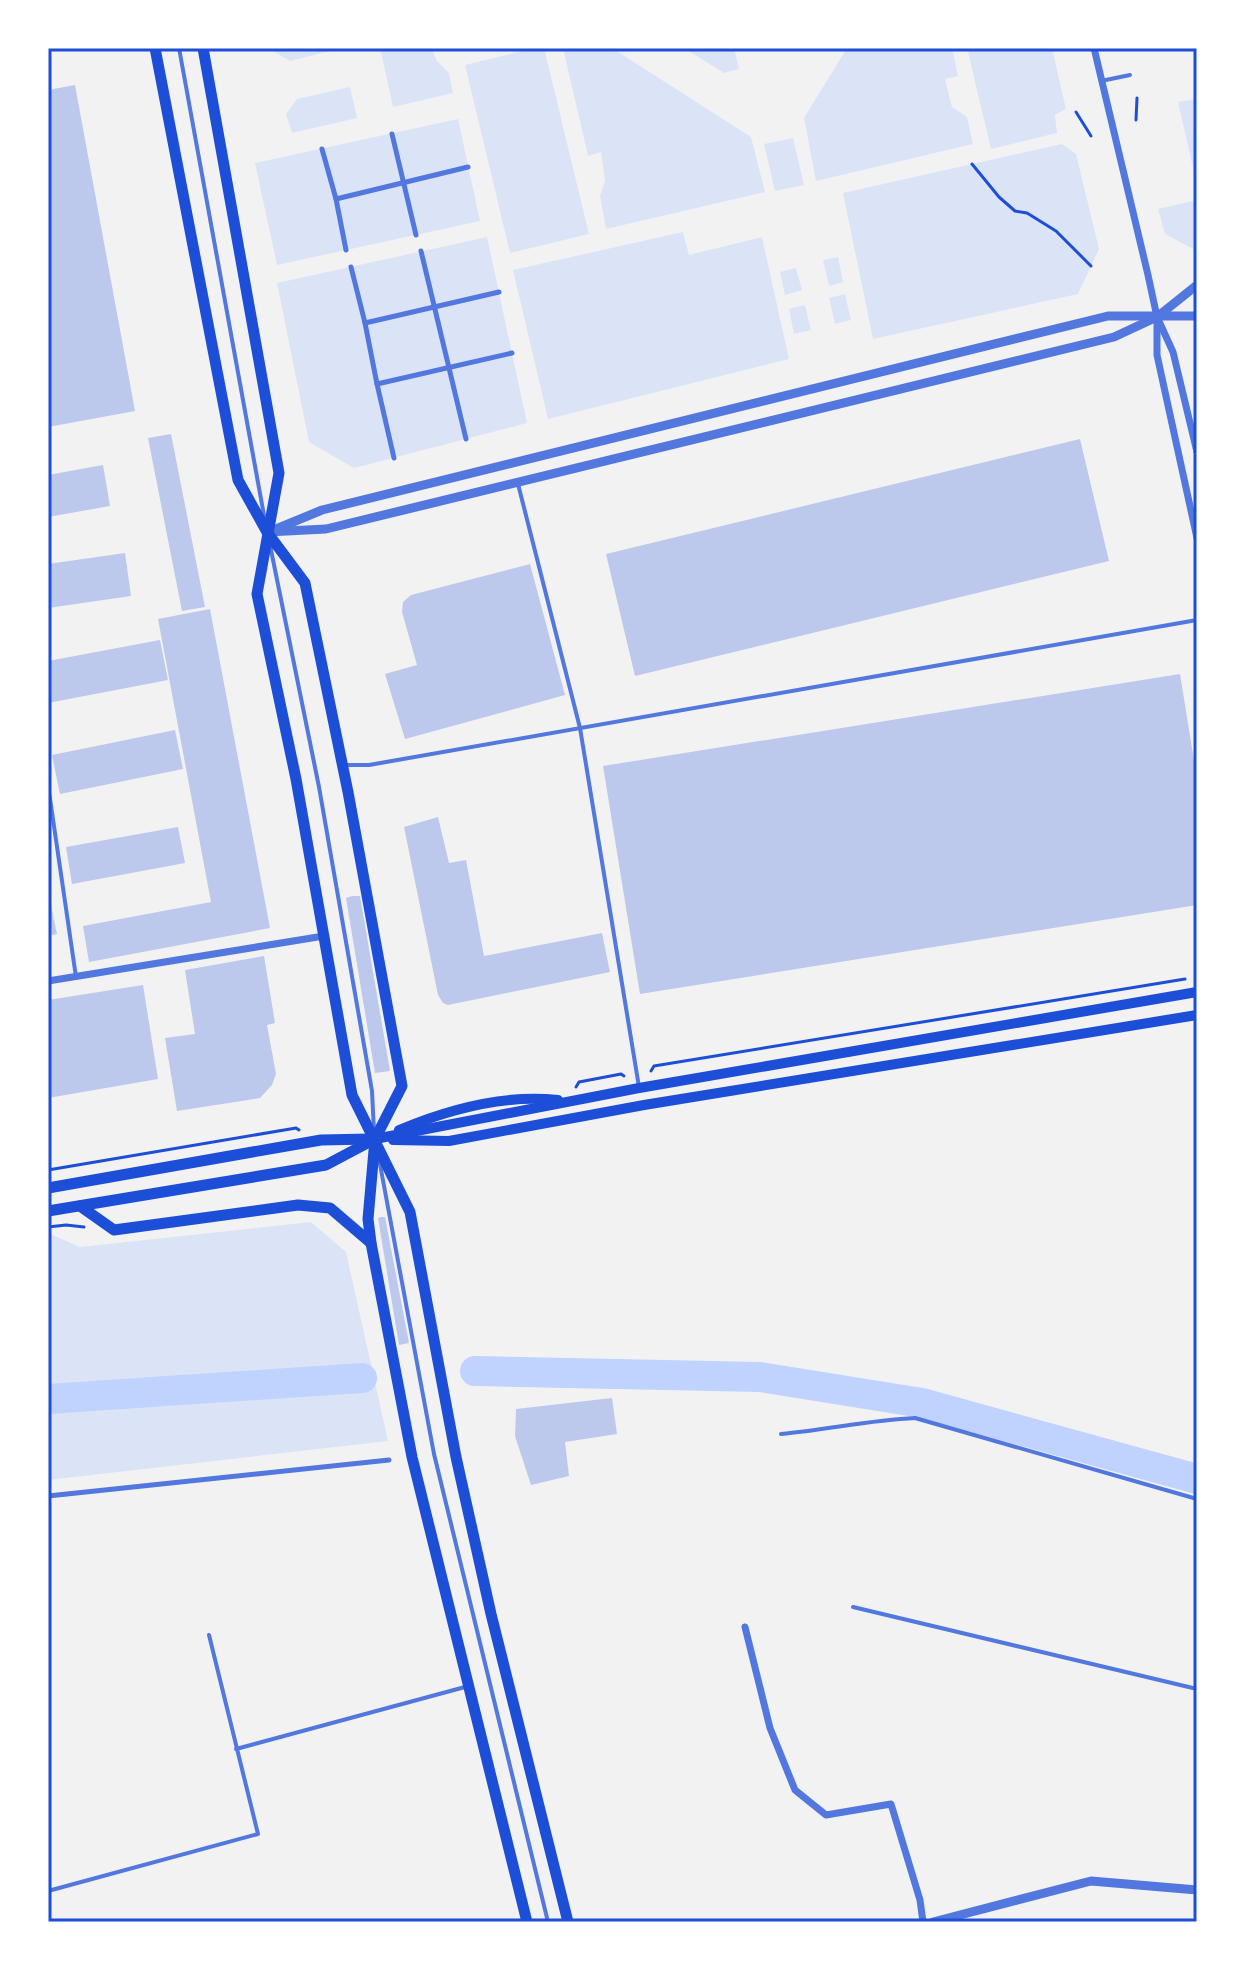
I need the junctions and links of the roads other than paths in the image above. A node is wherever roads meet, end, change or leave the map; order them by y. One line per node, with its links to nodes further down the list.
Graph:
1 (155, 48): 29 (main road)
2 (179, 48): 29 (lane)
3 (203, 48): 29 (main road)
4 (1094, 48): 6 (street)
5 (1130, 75): 6 (lane)
6 (1101, 81): 20 (street)
7 (392, 134): 10 (street)
8 (322, 149): 11 (street)
9 (468, 167): 10 (street)
10 (405, 183): 11 (street); 12 (street)
11 (336, 199): 13 (street)
12 (416, 235)
13 (346, 250)
14 (421, 251): 18 (street)
15 (351, 267): 21 (street)
16 (1197, 285): 20 (street)
17 (499, 292): 18 (street)
18 (433, 307): 21 (street); 23 (street)
19 (1197, 316): 20 (street)
20 (1157, 317): 26 (street); 28 (street); 29 (street); 30 (street)
21 (365, 323): 24 (street)
22 (512, 353): 23 (street)
23 (447, 368): 24 (street); 25 (street)
24 (377, 384): 27 (street)
25 (466, 439)
26 (1197, 452)
27 (394, 458)
28 (517, 482): 29 (street); 32 (lane)
29 (267, 532): 33 (main road); 35 (main road); 41 (lane)
30 (1197, 538)
31 (1197, 620): 32 (lane)
32 (580, 728): 33 (lane); 40 (lane)
33 (342, 765): 41 (main road)
34 (48, 785): 36 (lane)
35 (324, 936): 36 (street); 41 (main road)
36 (76, 977): 37 (street)
37 (48, 981)
38 (1197, 992): 40 (main road)
39 (1197, 1015): 41 (main road)
40 (639, 1088): 41 (main road)
41 (375, 1139): 42 (main road); 43 (main road); 45 (main road); 60 (lane); 61 (main road)
42 (48, 1188)
43 (80, 1206): 44 (main road); 45 (main road)
44 (48, 1211)
45 (371, 1243): 53 (main road)
46 (781, 1434): 49 (lane)
47 (389, 1460): 48 (street)
48 (48, 1496)
49 (1197, 1499)
50 (853, 1607): 54 (lane)
51 (745, 1627): 62 (street)
52 (209, 1635): 55 (lane)
53 (467, 1686): 55 (lane); 59 (main road)
54 (1197, 1689)
55 (236, 1749): 57 (lane)
56 (1197, 1890): 58 (street)
57 (48, 1891)
58 (939, 1921)
59 (527, 1922)
60 (548, 1922)
61 (568, 1922)
62 (923, 1922)

